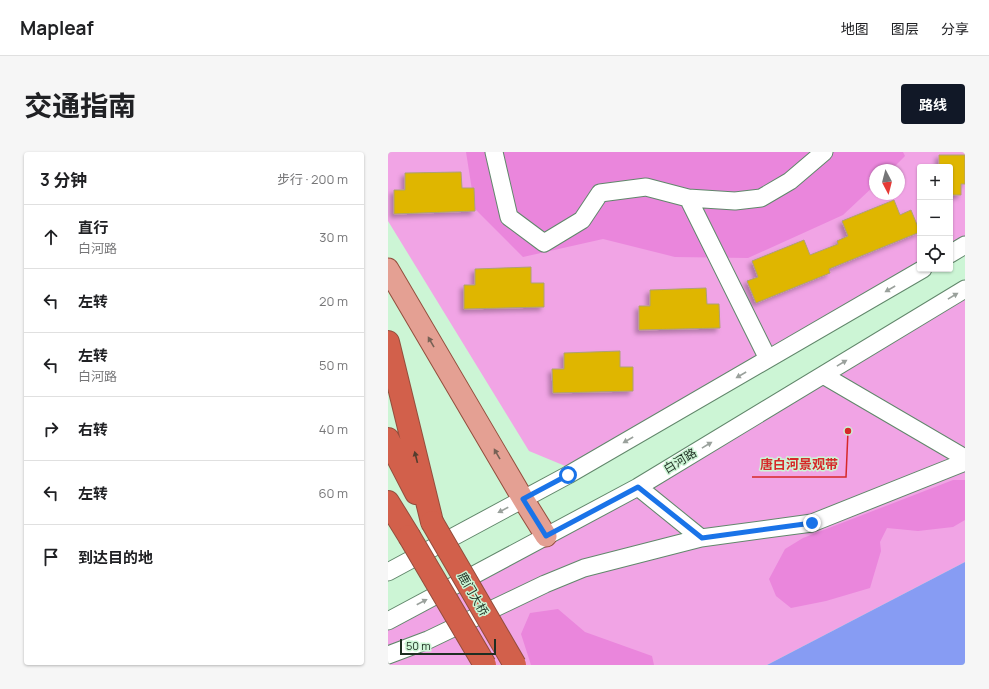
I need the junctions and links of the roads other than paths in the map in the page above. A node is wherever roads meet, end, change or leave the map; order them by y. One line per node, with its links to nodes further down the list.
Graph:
1 (494, 152): 3 (street)
2 (824, 152): 3 (street)
3 (688, 198): 10 (street)
4 (965, 245): 5 (street)
5 (953, 252)
6 (388, 269): 16 (main road, one-way to 6)
7 (919, 272): 10 (street, one-way to 10)
8 (965, 289): 11 (street, 白河路, one-way to 8)
9 (388, 342): 19 (highway, one-way to 9)
10 (768, 359): 16 (street, one-way to 16)
11 (823, 375): 13 (street); 15 (street, 白河路, one-way to 11)
12 (388, 439): 19 (highway)
13 (965, 458)
14 (965, 462): 22 (street)
15 (638, 487): 21 (street, 白河路); 22 (street)
16 (523, 499): 21 (main road); 23 (street, one-way to 23)
17 (388, 502): 20 (highway)
18 (388, 512): 20 (highway)
19 (432, 522): 27 (highway, 鹿门大桥, bridge)
20 (409, 536): 26 (highway, bridge)
21 (546, 536): 24 (street, 白河路, one-way to 21)
22 (702, 538): 25 (street)
23 (388, 572)
24 (388, 620)
25 (388, 655)
26 (485, 665)
27 (515, 665)

